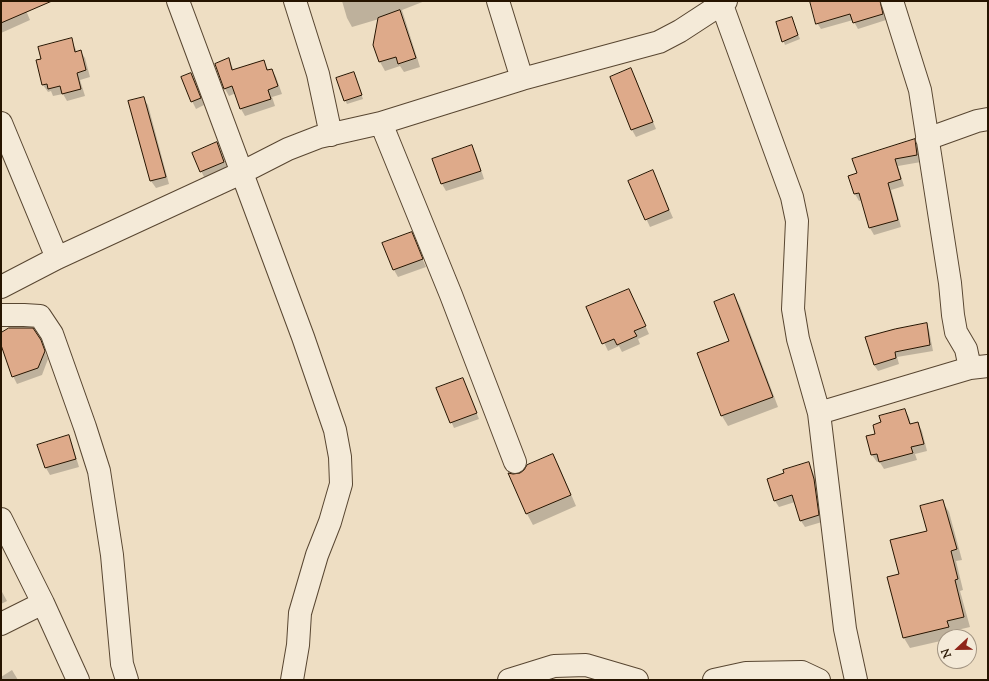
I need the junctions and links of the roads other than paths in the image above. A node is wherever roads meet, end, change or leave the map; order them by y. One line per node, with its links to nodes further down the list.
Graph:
1 (178, 1): 12 (street)
2 (295, 1): 10 (street)
3 (498, 1): 6 (street)
4 (892, 1): 11 (street)
5 (724, 3): 6 (street); 17 (street)
6 (522, 79): 9 (street)
7 (988, 119): 11 (street)
8 (1, 122): 13 (street)
9 (381, 123): 10 (street); 18 (street)
10 (331, 135): 12 (street)
11 (927, 139): 16 (street)
12 (241, 173): 13 (street); 24 (street)
13 (57, 258): 14 (street)
14 (1, 287)
15 (1, 315): 23 (street)
16 (979, 367): 17 (street)
17 (819, 413): 29 (street)
18 (515, 462)
19 (1, 519): 20 (street)
20 (43, 603): 21 (street); 22 (street)
21 (1, 624)
22 (78, 680)
23 (126, 680)
24 (292, 680)
25 (509, 680): 26 (street)
26 (637, 680)
27 (714, 680): 28 (street)
28 (818, 680)
29 (856, 680)

